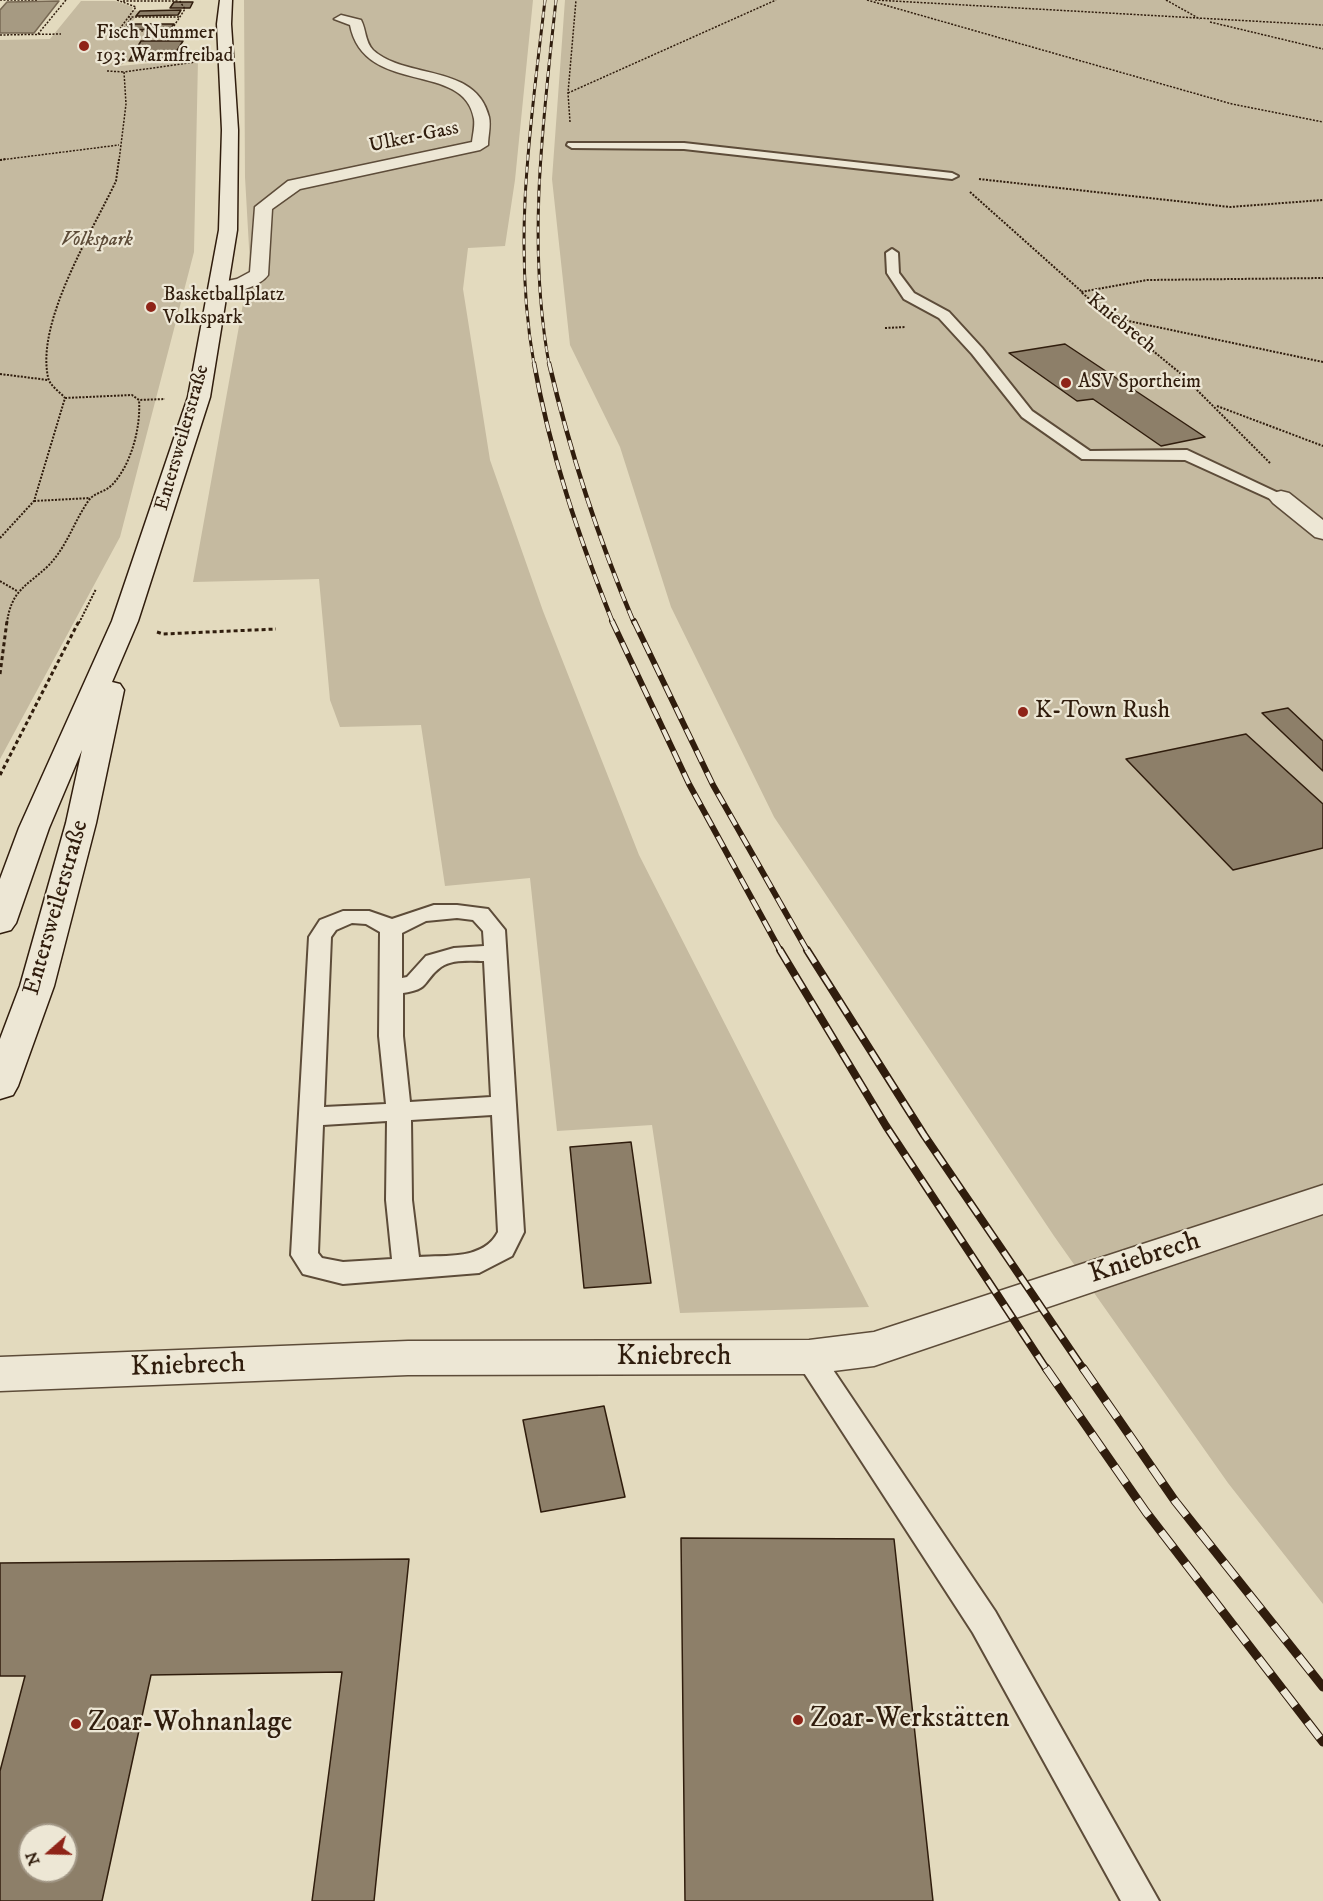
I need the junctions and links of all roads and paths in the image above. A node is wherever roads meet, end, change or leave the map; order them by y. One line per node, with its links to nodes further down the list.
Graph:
1 (0, 0): 2 (path)
2 (4, 0): 3 (path); 14 (path)
3 (37, 0)
4 (66, 0): 24 (path)
5 (179, 0): 13 (path); 17 (path)
6 (226, 0): 40 (main road, Entersweilerstraße)
7 (576, 0): 31 (path)
8 (776, 0): 31 (path)
9 (867, 0): 32 (path)
10 (875, 0): 19 (path)
11 (1166, 0): 19 (path)
12 (118, 1): 13 (path)
13 (130, 1): 16 (path)
14 (0, 4)
15 (135, 12): 22 (path)
16 (128, 17): 17 (path); 22 (path)
17 (180, 17): 21 (path)
18 (341, 20): 40 (main road, Ulker-Gass)
19 (1201, 20): 20 (path); 27 (path)
20 (1323, 25)
21 (172, 29)
22 (130, 31): 23 (path)
23 (158, 31)
24 (38, 34): 25 (path); 26 (path)
25 (61, 34)
26 (0, 35)
27 (1323, 49)
28 (201, 62): 30 (path)
29 (107, 71): 30 (path)
30 (124, 72): 33 (path)
31 (568, 93): 34 (path)
32 (1323, 122)
33 (119, 145): 35 (path); 45 (path)
34 (572, 145): 36 (lane)
35 (0, 160)
36 (952, 176): 37 (path); 41 (path)
37 (1323, 200)
38 (892, 253): 52 (lane)
39 (1323, 278): 41 (path, Kniebrech)
40 (219, 288): 59 (main road, Entersweilerstraße)
41 (1081, 292): 42 (path, Kniebrech)
42 (1118, 319): 43 (path); 49 (path, Kniebrech)
43 (1323, 362)
44 (0, 374): 45 (path)
45 (48, 380): 46 (path)
46 (64, 398): 48 (path); 53 (path)
47 (172, 399): 48 (path)
48 (139, 400): 51 (path)
49 (1216, 405): 50 (path); 52 (path, Kniebrech)
50 (1323, 446)
51 (90, 498): 53 (path); 58 (path)
52 (1281, 498): 54 (main road)
53 (34, 501): 55 (path)
54 (1323, 532)
55 (0, 538)
56 (0, 581): 58 (path)
57 (97, 587): 62 (path)
58 (17, 591): 61 (path)
59 (125, 621): 60 (path); 63 (main road, Entersweilerstraße); 67 (main road, Entersweilerstraße)
60 (276, 629)
61 (0, 674)
62 (0, 775)
63 (0, 923)
64 (391, 930): 65 (lane); 66 (lane); 70 (lane)
65 (497, 953): 66 (lane); 68 (lane)
66 (391, 987): 69 (lane)
67 (0, 1086)
68 (505, 1105): 69 (lane); 72 (lane)
69 (399, 1111): 70 (lane); 72 (lane)
70 (311, 1117): 72 (lane)
71 (1323, 1199): 73 (main road, Kniebrech)
72 (407, 1268)
73 (809, 1357): 74 (main road, Kniebrech); 75 (lane)
74 (0, 1374)
75 (1141, 1901)

